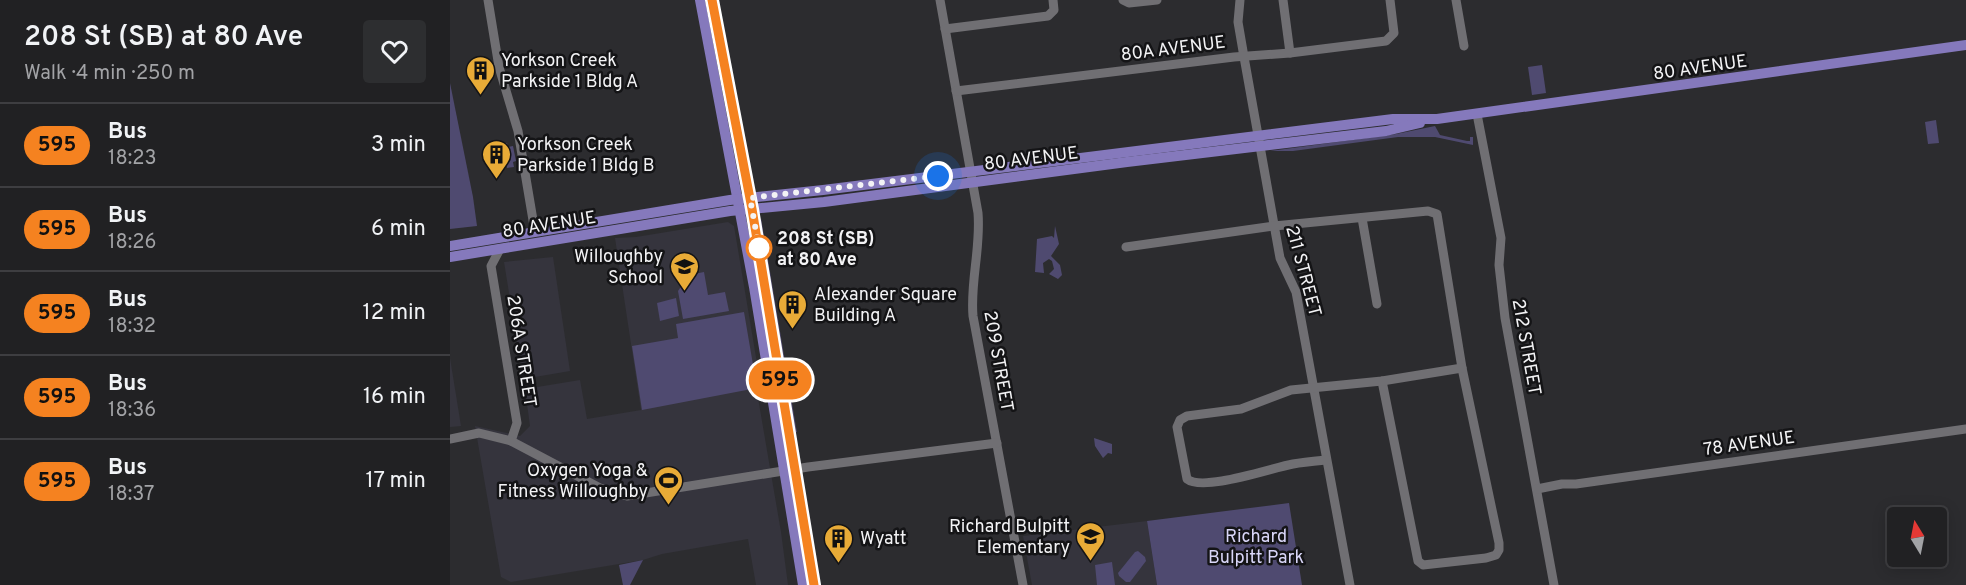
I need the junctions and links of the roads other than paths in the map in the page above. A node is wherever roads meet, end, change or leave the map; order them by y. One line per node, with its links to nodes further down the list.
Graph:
1 (488, 0): 24 (street)
2 (700, 0): 21 (main road)
3 (712, 0): 21 (main road)
4 (940, 0): 12 (street, 209 STREET)
5 (1053, 0): 12 (street)
6 (1157, 0): 11 (street)
7 (1240, 0): 16 (street, 211 STREET)
8 (1283, 0): 15 (street)
9 (1389, 0): 15 (street, 80A AVENUE)
10 (1456, 0): 14 (street)
11 (1124, 1)
12 (945, 29): 17 (street, 209 STREET)
13 (1966, 45): 18 (main road, 80 AVENUE)
14 (1464, 46)
15 (1290, 53): 16 (street, 80A AVENUE)
16 (1244, 57): 17 (street, 80A AVENUE); 19 (street, 211 STREET)
17 (956, 91): 20 (street, 209 STREET)
18 (1477, 114): 19 (main road, 80 AVENUE); 41 (street, 212 STREET)
19 (1259, 141): 20 (main road, 80 AVENUE); 23 (street, 211 STREET)
20 (971, 177): 21 (main road, 80 AVENUE); 38 (street, 209 STREET)
21 (745, 204): 24 (main road, 80 AVENUE); 27 (main road, 80 AVENUE); 40 (main road)
22 (1362, 218): 23 (street); 31 (street); 32 (street)
23 (1274, 226): 26 (street); 34 (street, 211 STREET)
24 (535, 232): 25 (main road, 80 AVENUE)
25 (450, 246)
26 (1126, 247)
27 (500, 249): 28 (main road, 80 AVENUE); 30 (street)
28 (483, 252): 29 (main road, 80 AVENUE); 30 (street, 206A STREET)
29 (450, 257)
30 (491, 266): 37 (street, 206A STREET)
31 (1377, 304)
32 (1462, 368): 33 (street); 33 (street)
33 (1382, 381): 34 (street)
34 (1313, 387): 39 (street, 211 STREET); 39 (street)
35 (1966, 429): 41 (street, 78 AVENUE)
36 (450, 439): 37 (street)
37 (511, 441): 40 (street)
38 (997, 444): 40 (street); 44 (street, 209 STREET)
39 (1326, 460): 45 (street, 211 STREET)
40 (789, 470): 42 (main road); 43 (main road)
41 (1537, 489): 46 (street, 212 STREET)
42 (803, 585)
43 (813, 585)
44 (1023, 585)
45 (1350, 585)
46 (1554, 585)

